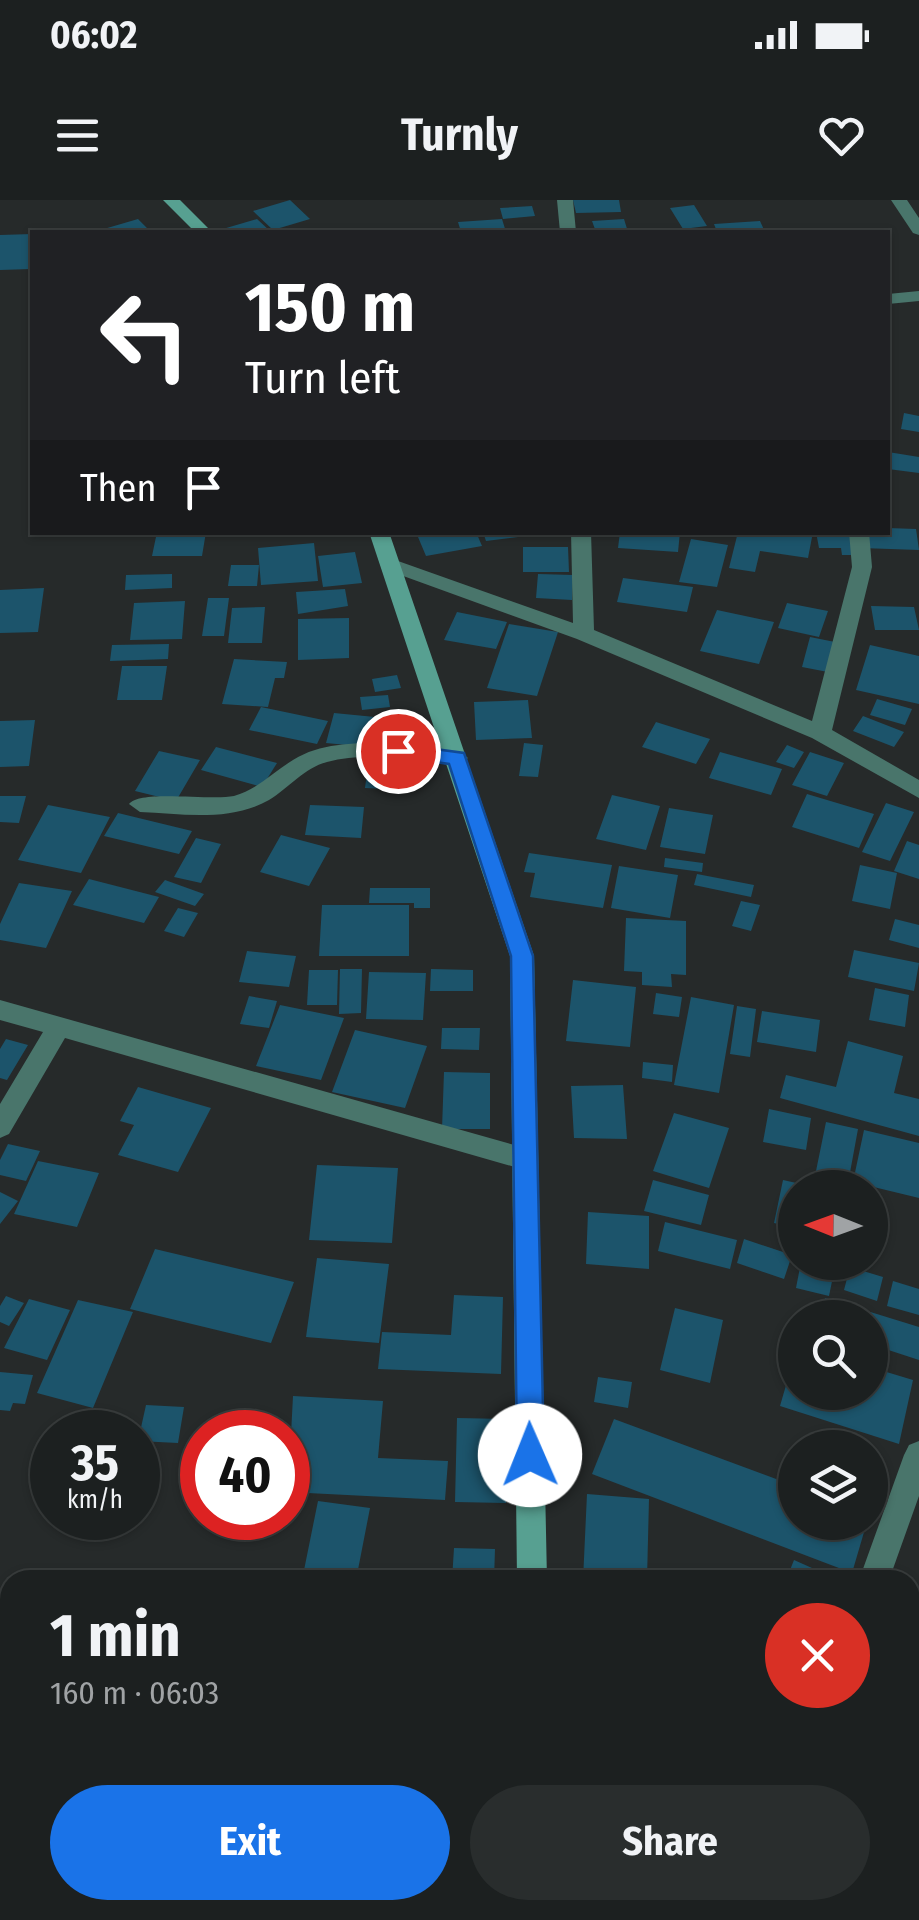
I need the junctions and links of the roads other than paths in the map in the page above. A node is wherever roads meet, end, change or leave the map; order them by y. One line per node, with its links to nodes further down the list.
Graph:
1 (170, 200): 4 (street)
2 (565, 200): 5 (street)
3 (899, 200): 6 (street)
4 (202, 230)
5 (568, 230)
6 (919, 230)
7 (919, 296): 8 (street)
8 (890, 298)
9 (380, 535): 12 (street)
10 (581, 535): 13 (street)
11 (859, 535): 14 (street)
12 (391, 565): 13 (street); 15 (street)
13 (584, 634): 14 (street)
14 (820, 733): 16 (street)
15 (457, 758): 17 (street); 21 (street)
16 (919, 790)
17 (140, 804)
18 (0, 1010): 19 (street)
19 (59, 1027): 20 (street); 21 (street)
20 (0, 1127)
21 (526, 1159): 23 (street)
22 (919, 1455): 24 (street)
23 (532, 1570)
24 (878, 1570)

